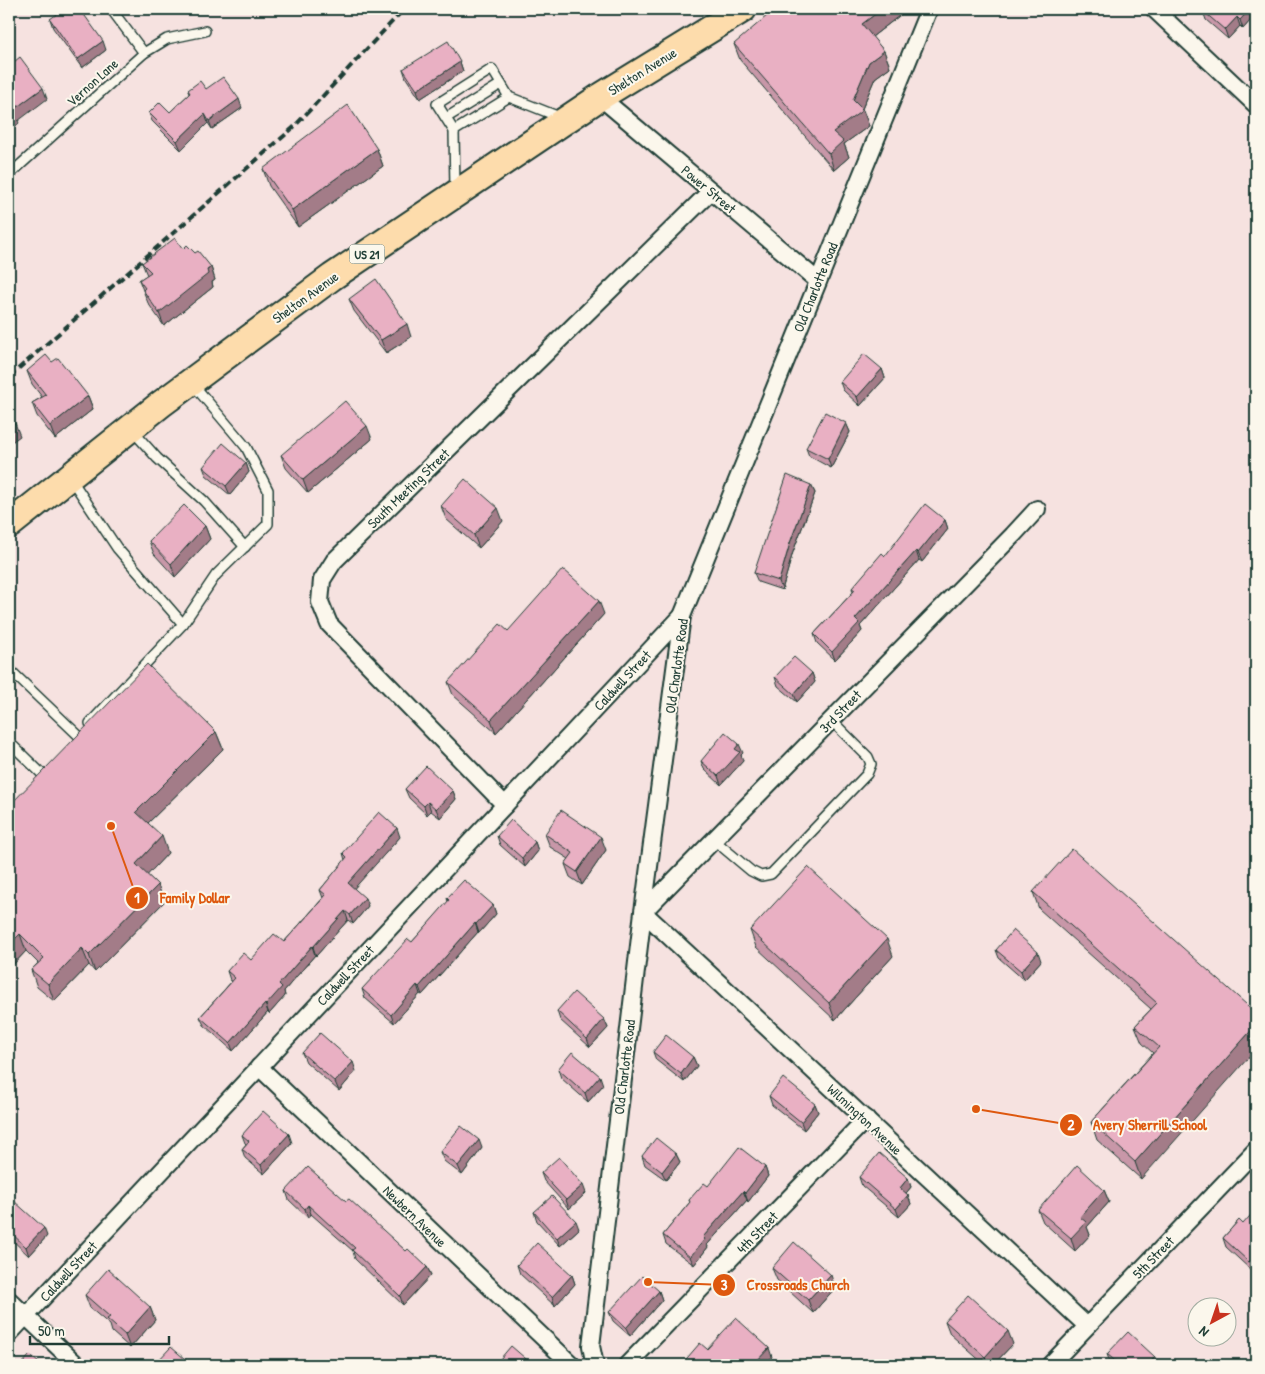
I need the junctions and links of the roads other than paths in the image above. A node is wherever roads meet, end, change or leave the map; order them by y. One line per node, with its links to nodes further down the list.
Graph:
1 (111, 9): 6 (lane)
2 (743, 9): 9 (main road, Shelton Avenue / US 21)
3 (929, 9): 17 (street, Old Charlotte Road)
4 (1154, 9): 10 (street)
5 (205, 31): 6 (lane, Vernon Lane)
6 (144, 53): 14 (lane, Vernon Lane)
7 (501, 84): 8 (lane); 11 (lane); 11 (lane)
8 (509, 97): 12 (lane); 13 (lane)
9 (600, 97): 12 (main road, Shelton Avenue / US 21); 15 (street, Power Street)
10 (1256, 105)
11 (446, 118): 13 (lane)
12 (566, 119): 16 (main road, Shelton Avenue / US 21)
13 (454, 131): 16 (lane)
14 (9, 175)
15 (710, 191): 17 (street, Power Street); 30 (street, South Meeting Street)
16 (456, 194): 18 (main road, Shelton Avenue / US 21)
17 (818, 281): 24 (street, Old Charlotte Road)
18 (191, 382): 19 (main road, Shelton Avenue / US 21); 23 (lane)
19 (130, 428): 20 (main road, Shelton Avenue / US 21); 23 (lane)
20 (69, 476): 22 (main road, Shelton Avenue / US 21); 25 (lane)
21 (1037, 509): 27 (street, 3rd Street)
22 (9, 525)
23 (245, 547): 25 (lane)
24 (682, 616): 30 (street, Caldwell Street); 32 (street, Old Charlotte Road)
25 (183, 624): 26 (lane)
26 (9, 669)
27 (831, 720): 31 (street, 3rd Street); 31 (lane)
28 (9, 742): 29 (lane)
29 (42, 774)
30 (505, 805): 33 (street, Caldwell Street)
31 (714, 840): 32 (street, 3rd Street)
32 (643, 912): 34 (street, Wilmington Avenue); 42 (street, Old Charlotte Road)
33 (259, 1068): 37 (street, Caldwell Street); 41 (street, Newbern Avenue)
34 (866, 1119): 38 (street, Wilmington Avenue); 43 (street, 4th Street)
35 (1256, 1150): 38 (street, 5th Street)
36 (9, 1300): 37 (street)
37 (26, 1316): 39 (street, Caldwell Street); 40 (street)
38 (1087, 1326): 44 (street, 5th Street)
39 (9, 1334)
40 (77, 1365)
41 (572, 1365)
42 (595, 1365)
43 (627, 1365)
44 (1050, 1365)

